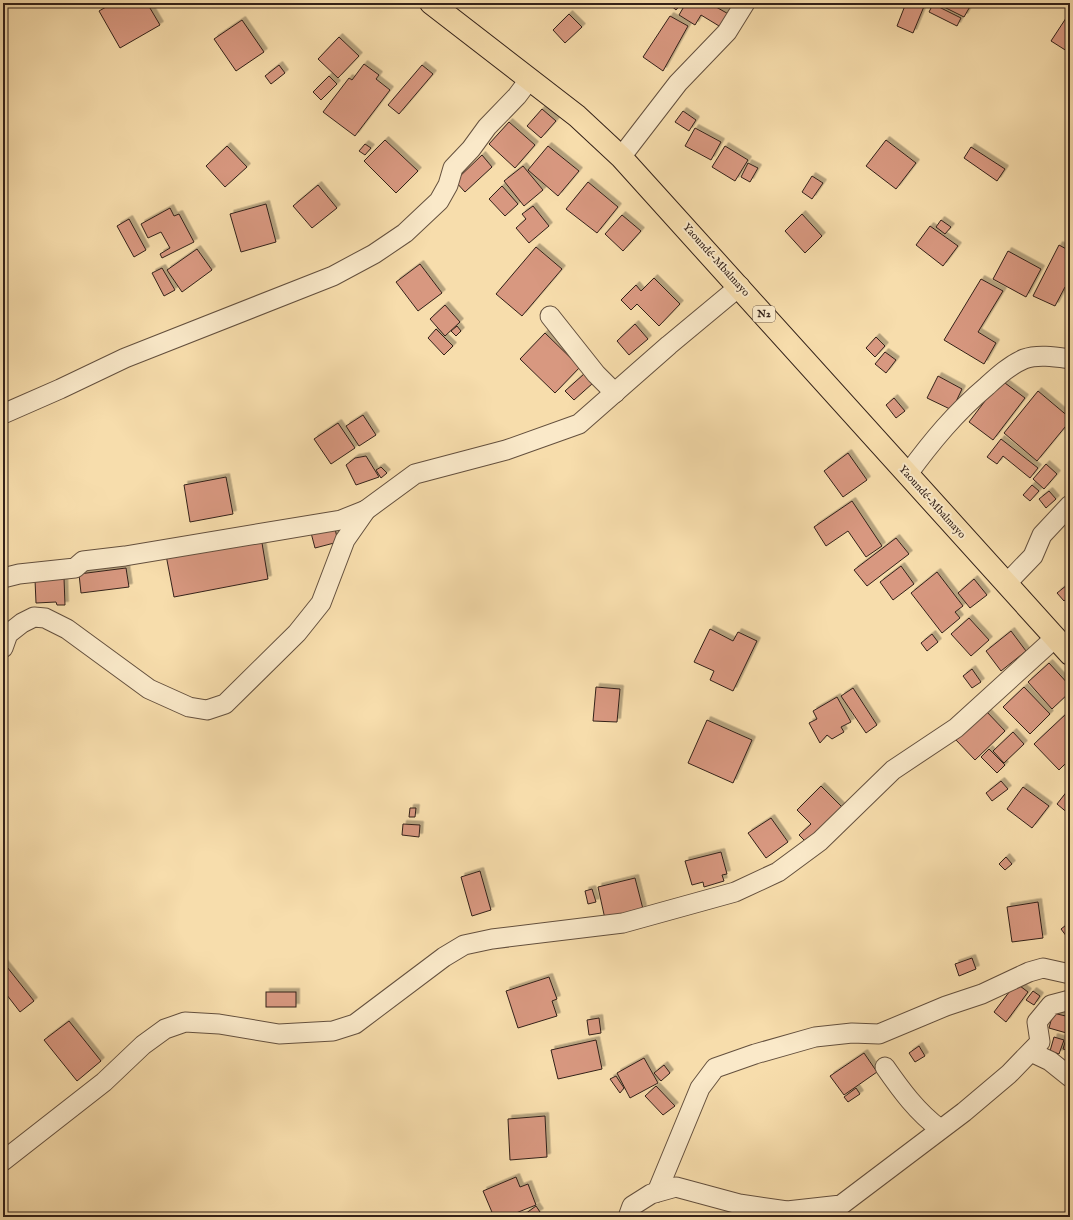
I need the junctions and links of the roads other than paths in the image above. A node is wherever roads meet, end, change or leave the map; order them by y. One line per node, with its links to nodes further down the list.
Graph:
1 (431, 3): 3 (highway, Yaoundé-Mbalmayo / N2)
2 (745, 3): 4 (street)
3 (529, 80): 4 (highway, Yaoundé-Mbalmayo / N2); 9 (street)
4 (622, 156): 5 (highway, Yaoundé-Mbalmayo / N2)
5 (740, 286): 8 (street); 10 (highway, Yaoundé-Mbalmayo / N2)
6 (550, 316): 8 (street)
7 (1070, 359): 10 (street)
8 (615, 393): 12 (street)
9 (3, 414)
10 (907, 475): 14 (highway, Yaoundé-Mbalmayo / N2)
11 (1070, 504): 14 (street)
12 (366, 510): 13 (street); 16 (street)
13 (3, 578)
14 (1006, 584): 15 (highway, Yaoundé-Mbalmayo / N2)
15 (1056, 637): 17 (highway, Yaoundé-Mbalmayo / N2); 24 (street)
16 (5, 639)
17 (1070, 654)
18 (1070, 974): 25 (street)
19 (1070, 1000): 20 (street)
20 (1031, 1052): 22 (street); 23 (street)
21 (885, 1067): 23 (street)
22 (1070, 1077)
23 (940, 1130): 26 (street)
24 (3, 1161)
25 (657, 1192): 26 (street); 27 (street)
26 (839, 1211)
27 (628, 1217)

